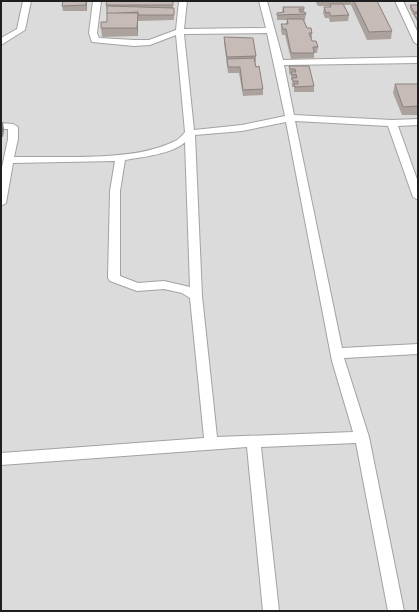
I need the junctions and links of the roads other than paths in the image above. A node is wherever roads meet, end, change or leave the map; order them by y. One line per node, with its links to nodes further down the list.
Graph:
1 (27, 1): 8 (street)
2 (97, 1): 7 (street)
3 (183, 1): 7 (street)
4 (263, 1): 6 (street)
5 (400, 1): 9 (street)
6 (271, 30): 7 (street); 11 (street)
7 (180, 31): 16 (street)
8 (1, 42)
9 (418, 42)
10 (418, 60): 11 (street)
11 (280, 63): 12 (street)
12 (290, 118): 14 (street); 16 (street); 23 (street)
13 (418, 122): 14 (street)
14 (392, 123): 19 (street)
15 (1, 126): 18 (street)
16 (190, 133): 17 (street); 21 (street)
17 (120, 158): 18 (street); 21 (street)
18 (8, 160): 20 (street)
19 (418, 197)
20 (1, 203)
21 (196, 296): 26 (street)
22 (418, 349): 23 (street)
23 (337, 353): 24 (street)
24 (362, 437): 25 (street); 29 (street)
25 (253, 441): 26 (street); 28 (street)
26 (211, 443): 27 (street)
27 (1, 459)
28 (271, 611)
29 (396, 611)

